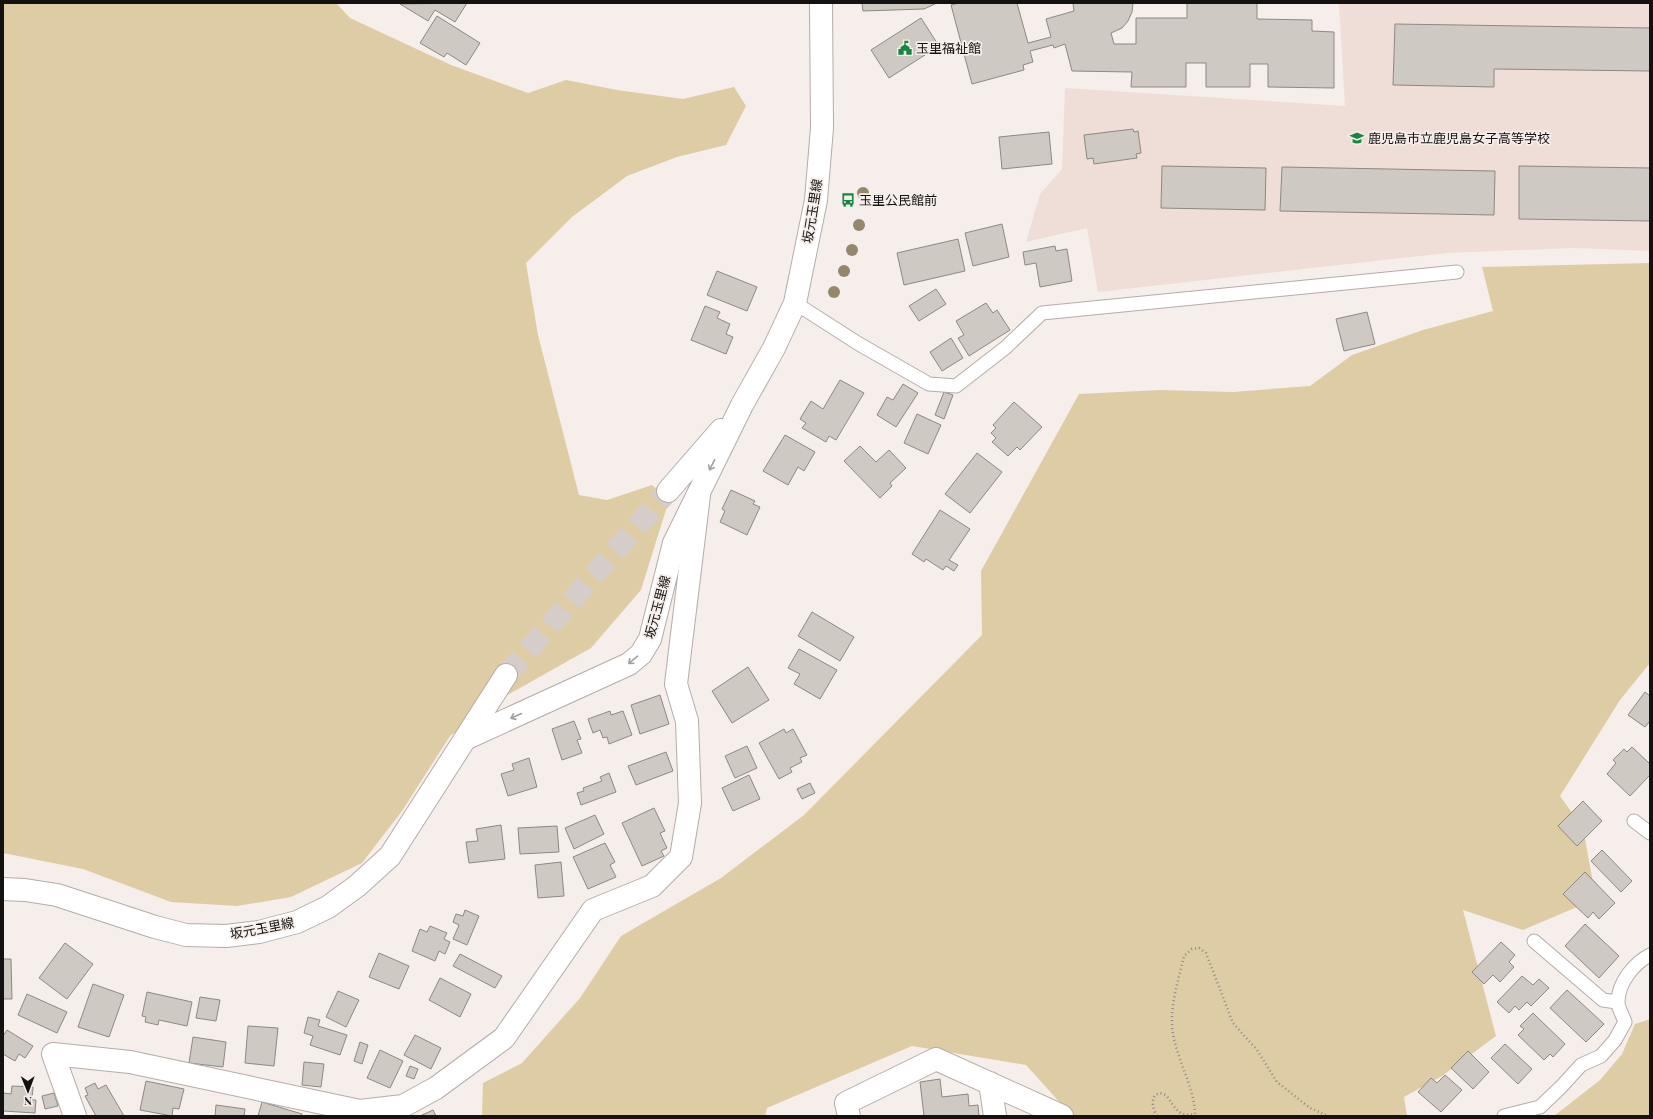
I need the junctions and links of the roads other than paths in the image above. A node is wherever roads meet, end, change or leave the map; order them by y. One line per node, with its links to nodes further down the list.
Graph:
1 (821, 3): 3 (street, 坂元玉里線)
2 (1457, 272): 3 (lane)
3 (795, 302): 4 (street, 坂元玉里線)
4 (742, 405): 5 (street, 坂元玉里線, one-way to 5); 6 (street, 坂元玉里線)
5 (700, 490): 8 (street, 坂元玉里線, one-way to 8); 16 (street)
6 (668, 491)
7 (506, 675): 8 (street, 坂元玉里線)
8 (467, 738): 11 (street, 坂元玉里線)
9 (1634, 821): 10 (lane)
10 (1650, 833)
11 (3, 889)
12 (1534, 941): 14 (lane)
13 (1650, 955): 14 (lane)
14 (1618, 1002): 20 (lane)
15 (990, 1083): 17 (street); 18 (street); 19 (street)
16 (75, 1116)
17 (848, 1116)
18 (994, 1116)
19 (1062, 1116)
20 (1504, 1116)

